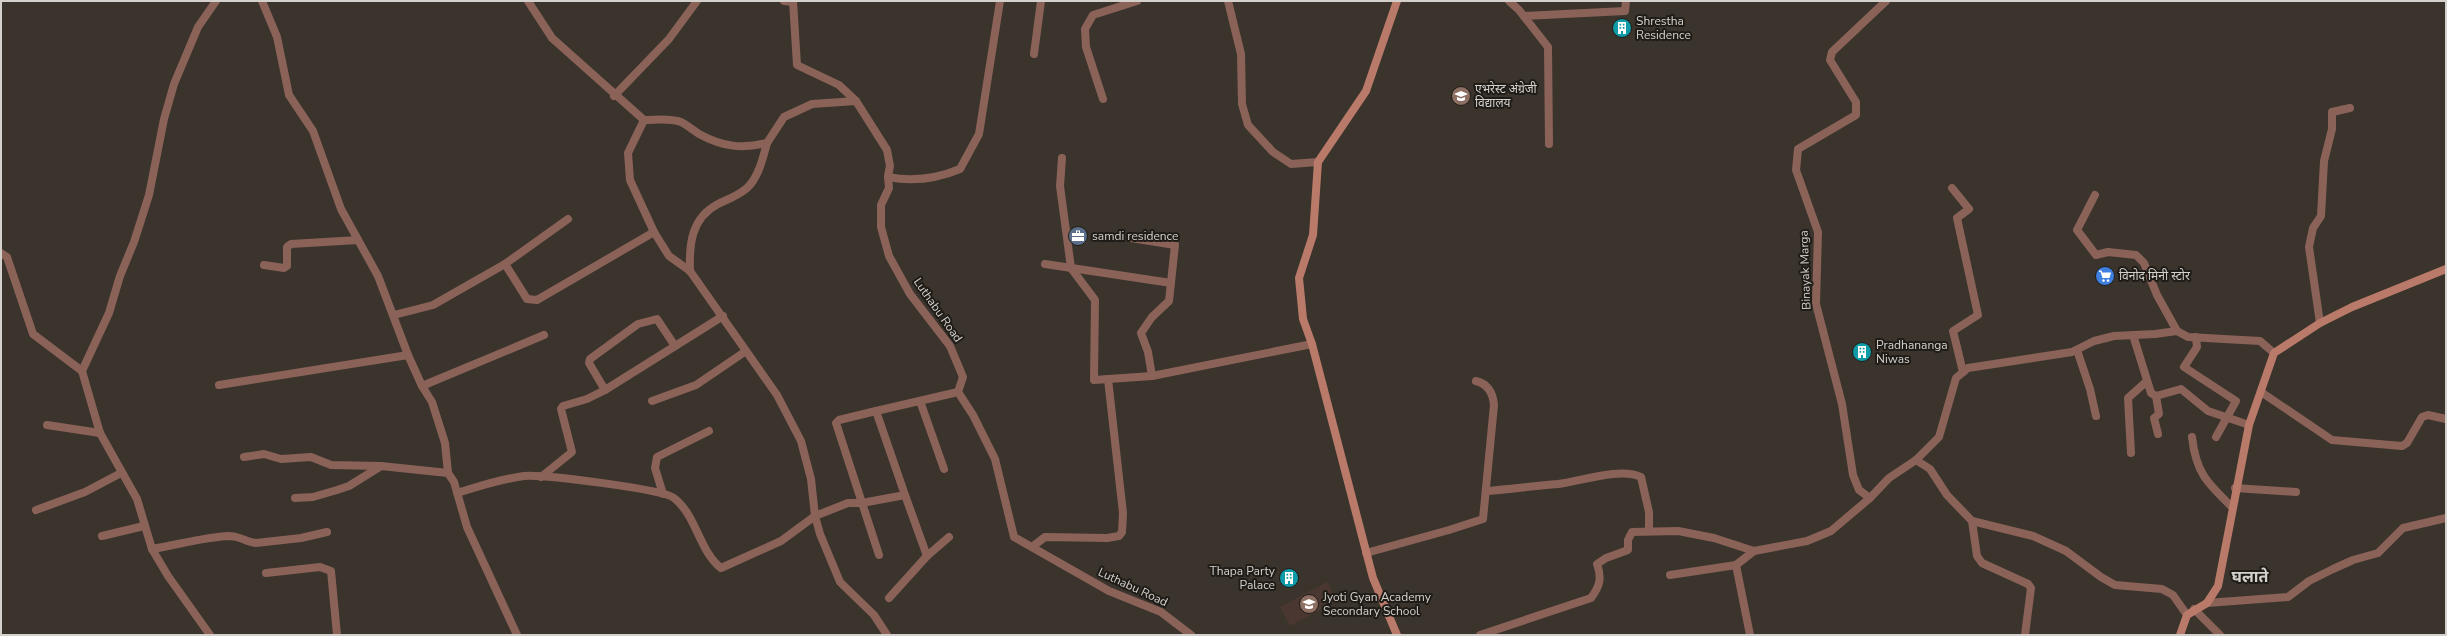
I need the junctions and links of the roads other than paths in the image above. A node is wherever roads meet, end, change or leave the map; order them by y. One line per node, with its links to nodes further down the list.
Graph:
1 (216, 1): 55 (street)
2 (262, 1): 33 (street)
3 (537, 1): 15 (street)
4 (697, 1): 18 (street)
5 (784, 1): 14 (street)
6 (1000, 1): 27 (street)
7 (1041, 1): 17 (street)
8 (1137, 1): 19 (street)
9 (1228, 1): 26 (street)
10 (1397, 1): 26 (main road)
11 (1509, 1): 16 (street)
12 (1626, 1): 16 (street)
13 (1886, 1): 95 (street, Binayak Marga)
14 (793, 2): 20 (street, Luthabu Road)
15 (530, 5): 18 (street)
16 (1524, 16): 24 (street)
17 (1034, 54)
18 (614, 96): 22 (street)
19 (1103, 99)
20 (856, 101): 23 (street); 27 (street, Luthabu Road)
21 (2350, 108): 44 (street)
22 (644, 120): 23 (street); 31 (street)
23 (767, 143): 40 (street)
24 (1549, 144)
25 (1062, 158): 38 (street)
26 (1318, 162): 49 (main road)
27 (888, 177): 64 (street, Luthabu Road)
28 (1952, 188): 56 (street)
29 (2095, 195): 45 (street)
30 (568, 219): 35 (street)
31 (654, 232): 35 (street); 40 (street)
32 (1131, 238): 41 (street)
33 (358, 240): 37 (street); 42 (street)
34 (1, 253): 55 (street)
35 (505, 264): 42 (street)
36 (1046, 264): 38 (street)
37 (264, 265)
38 (1071, 268): 41 (street); 58 (street)
39 (2446, 269): 44 (main road)
40 (690, 271): 43 (street)
41 (1171, 283): 57 (street)
42 (394, 314): 54 (street)
43 (723, 316): 50 (street); 52 (street)
44 (2320, 323): 53 (main road)
45 (2177, 331): 47 (street); 48 (street)
46 (544, 335): 62 (street)
47 (2133, 335): 51 (street); 60 (street)
48 (2196, 337): 53 (street); 71 (street)
49 (1312, 344): 57 (street); 110 (main road)
50 (675, 346): 63 (street); 63 (street)
51 (2077, 350): 56 (street); 70 (street)
52 (746, 351): 67 (street); 99 (street)
53 (2274, 352): 65 (main road)
54 (408, 355): 61 (street); 62 (street)
55 (82, 371): 76 (street)
56 (1963, 372): 82 (street)
57 (1152, 376): 58 (street)
58 (1108, 379): 107 (street)
59 (1476, 381): 89 (street)
60 (2147, 381): 66 (street); 80 (street)
61 (219, 385)
62 (422, 386): 86 (street)
63 (605, 390): 87 (street)
64 (958, 392): 68 (street); 107 (street, Luthabu Road)
65 (2261, 392): 72 (street); 74 (main road)
66 (2156, 396): 71 (street); 77 (street)
67 (652, 401)
68 (920, 401): 69 (street); 84 (street)
69 (876, 411): 93 (street); 96 (street)
70 (2096, 416)
71 (2226, 418): 74 (street); 79 (street)
72 (2446, 419)
73 (47, 425): 76 (street)
74 (2249, 425): 88 (main road)
75 (709, 431): 92 (street)
76 (100, 433): 85 (street)
77 (2158, 434)
78 (2192, 437): 97 (street)
79 (2216, 437)
80 (2131, 453)
81 (244, 457): 83 (street)
82 (1916, 460): 95 (street); 101 (street)
83 (381, 466): 86 (street); 94 (street)
84 (944, 469)
85 (121, 473): 98 (street); 102 (street)
86 (448, 473): 91 (street)
87 (541, 477): 91 (street); 92 (street)
88 (2235, 488): 90 (street); 97 (main road)
89 (1487, 491): 103 (street); 110 (street)
90 (2296, 492)
91 (457, 493): 121 (street)
92 (663, 494): 99 (street)
93 (905, 495): 96 (street); 112 (street)
94 (295, 498)
95 (1870, 498): 109 (street)
96 (862, 503): 99 (street); 111 (street)
97 (2232, 507): 117 (main road)
98 (36, 510)
99 (815, 516): 122 (street)
100 (2446, 518): 117 (street)
101 (1972, 521): 118 (street); 127 (street)
102 (144, 526): 105 (street); 108 (street)
103 (1649, 530): 109 (street); 125 (street)
104 (327, 532): 108 (street)
105 (102, 536)
106 (949, 537): 112 (street)
107 (1032, 547): 123 (street, Luthabu Road)
108 (152, 549): 119 (street)
109 (1754, 551): 113 (street)
110 (1366, 553): 124 (main road)
111 (879, 554)
112 (927, 556): 116 (street)
113 (1736, 565): 115 (street); 126 (street)
114 (266, 573): 120 (street)
115 (1670, 575)
116 (890, 598)
117 (2207, 603): 118 (main road)
118 (2191, 612): 128 (main road); 129 (street)
119 (210, 635)
120 (337, 635)
121 (517, 635)
122 (887, 635)
123 (1191, 635)
124 (1397, 635)
125 (1480, 635)
126 (1750, 635)
127 (2025, 635)
128 (2180, 635)
129 (2220, 635)

